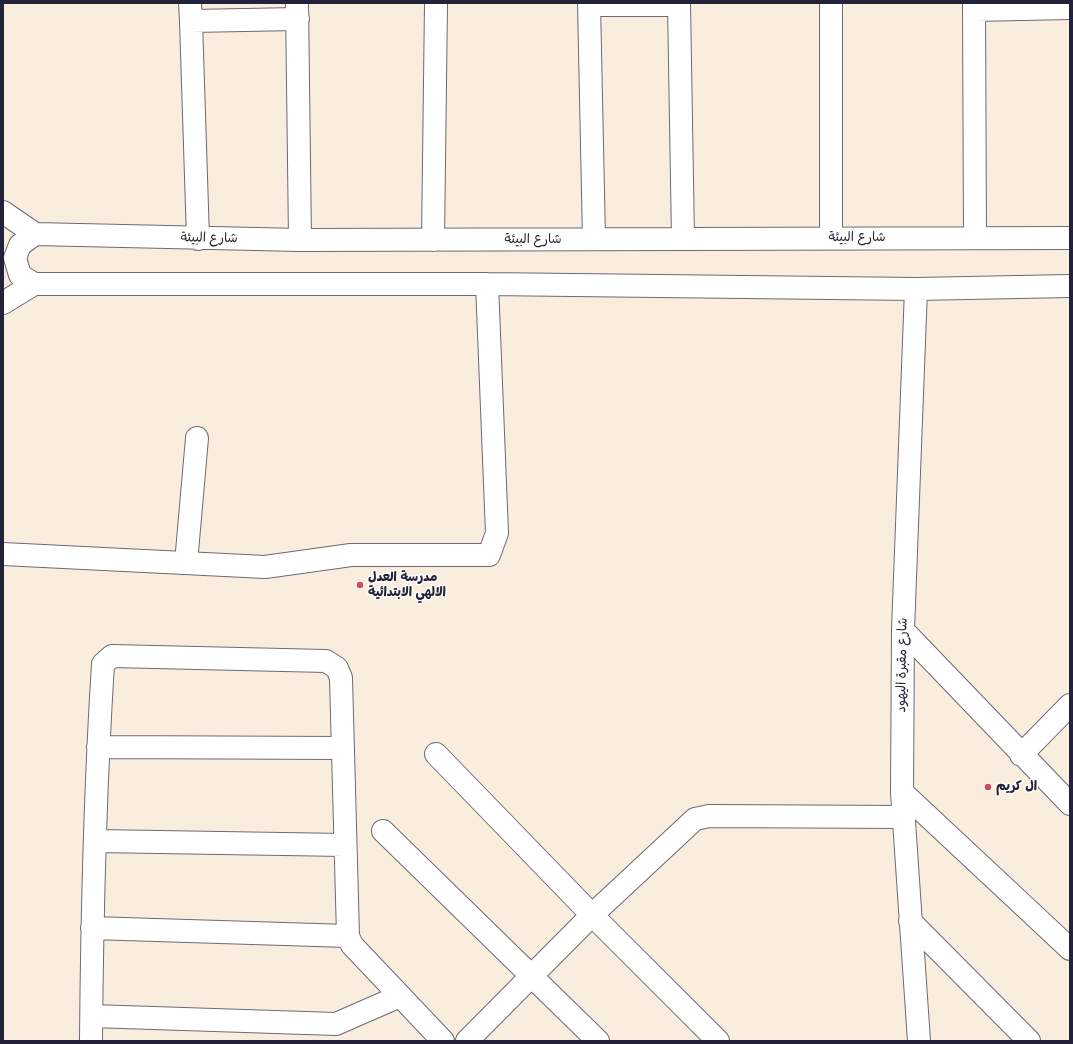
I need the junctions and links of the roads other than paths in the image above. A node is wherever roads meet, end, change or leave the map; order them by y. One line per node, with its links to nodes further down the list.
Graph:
1 (436, 3): 18 (street)
2 (831, 3): 12 (street)
3 (589, 4): 4 (street); 15 (street)
4 (679, 4): 16 (street)
5 (974, 6): 6 (street); 13 (street)
6 (1070, 8)
7 (297, 11): 8 (street); 17 (street)
8 (191, 12): 11 (street)
9 (3, 212): 10 (street)
10 (35, 234): 11 (street, شارع البيئة); 19 (street)
11 (198, 238): 17 (street, شارع البيئة)
12 (831, 238): 13 (street, شارع البيئة); 16 (street, شارع البيئة)
13 (975, 238): 14 (street, شارع البيئة)
14 (1070, 238)
15 (594, 239): 16 (street, شارع البيئة); 18 (street, شارع البيئة)
16 (683, 239)
17 (300, 240): 18 (street, شارع البيئة)
18 (433, 240)
19 (34, 284): 20 (street); 23 (street)
20 (487, 284): 22 (street); 26 (street)
21 (1070, 286): 22 (street)
22 (916, 289): 27 (street, شارع مقبرة اليهود)
23 (3, 303)
24 (197, 438): 26 (street)
25 (3, 554): 26 (street)
26 (186, 563)
27 (903, 630): 32 (street); 33 (street, شارع مقبرة اليهود)
28 (1070, 705): 32 (street)
29 (98, 747): 30 (street); 30 (street); 37 (street)
30 (343, 748): 38 (street)
31 (436, 754): 39 (street)
32 (1021, 755): 34 (street)
33 (902, 792): 35 (street, شارع مقبرة اليهود); 43 (street)
34 (1070, 804)
35 (903, 817): 39 (street); 40 (street, شارع مقبرة اليهود)
36 (383, 831): 44 (street)
37 (96, 841): 38 (street); 41 (street)
38 (345, 845): 42 (street)
39 (592, 915): 44 (street); 51 (street)
40 (910, 921): 52 (street, شارع مقبرة اليهود); 53 (street)
41 (92, 928): 42 (street); 46 (street)
42 (348, 936): 45 (street)
43 (1070, 949)
44 (532, 975): 49 (street); 50 (street)
45 (400, 996): 46 (street); 48 (street)
46 (92, 1016): 47 (street)
47 (92, 1041)
48 (443, 1041)
49 (466, 1041)
50 (598, 1041)
51 (718, 1041)
52 (919, 1041)
53 (1029, 1041)

